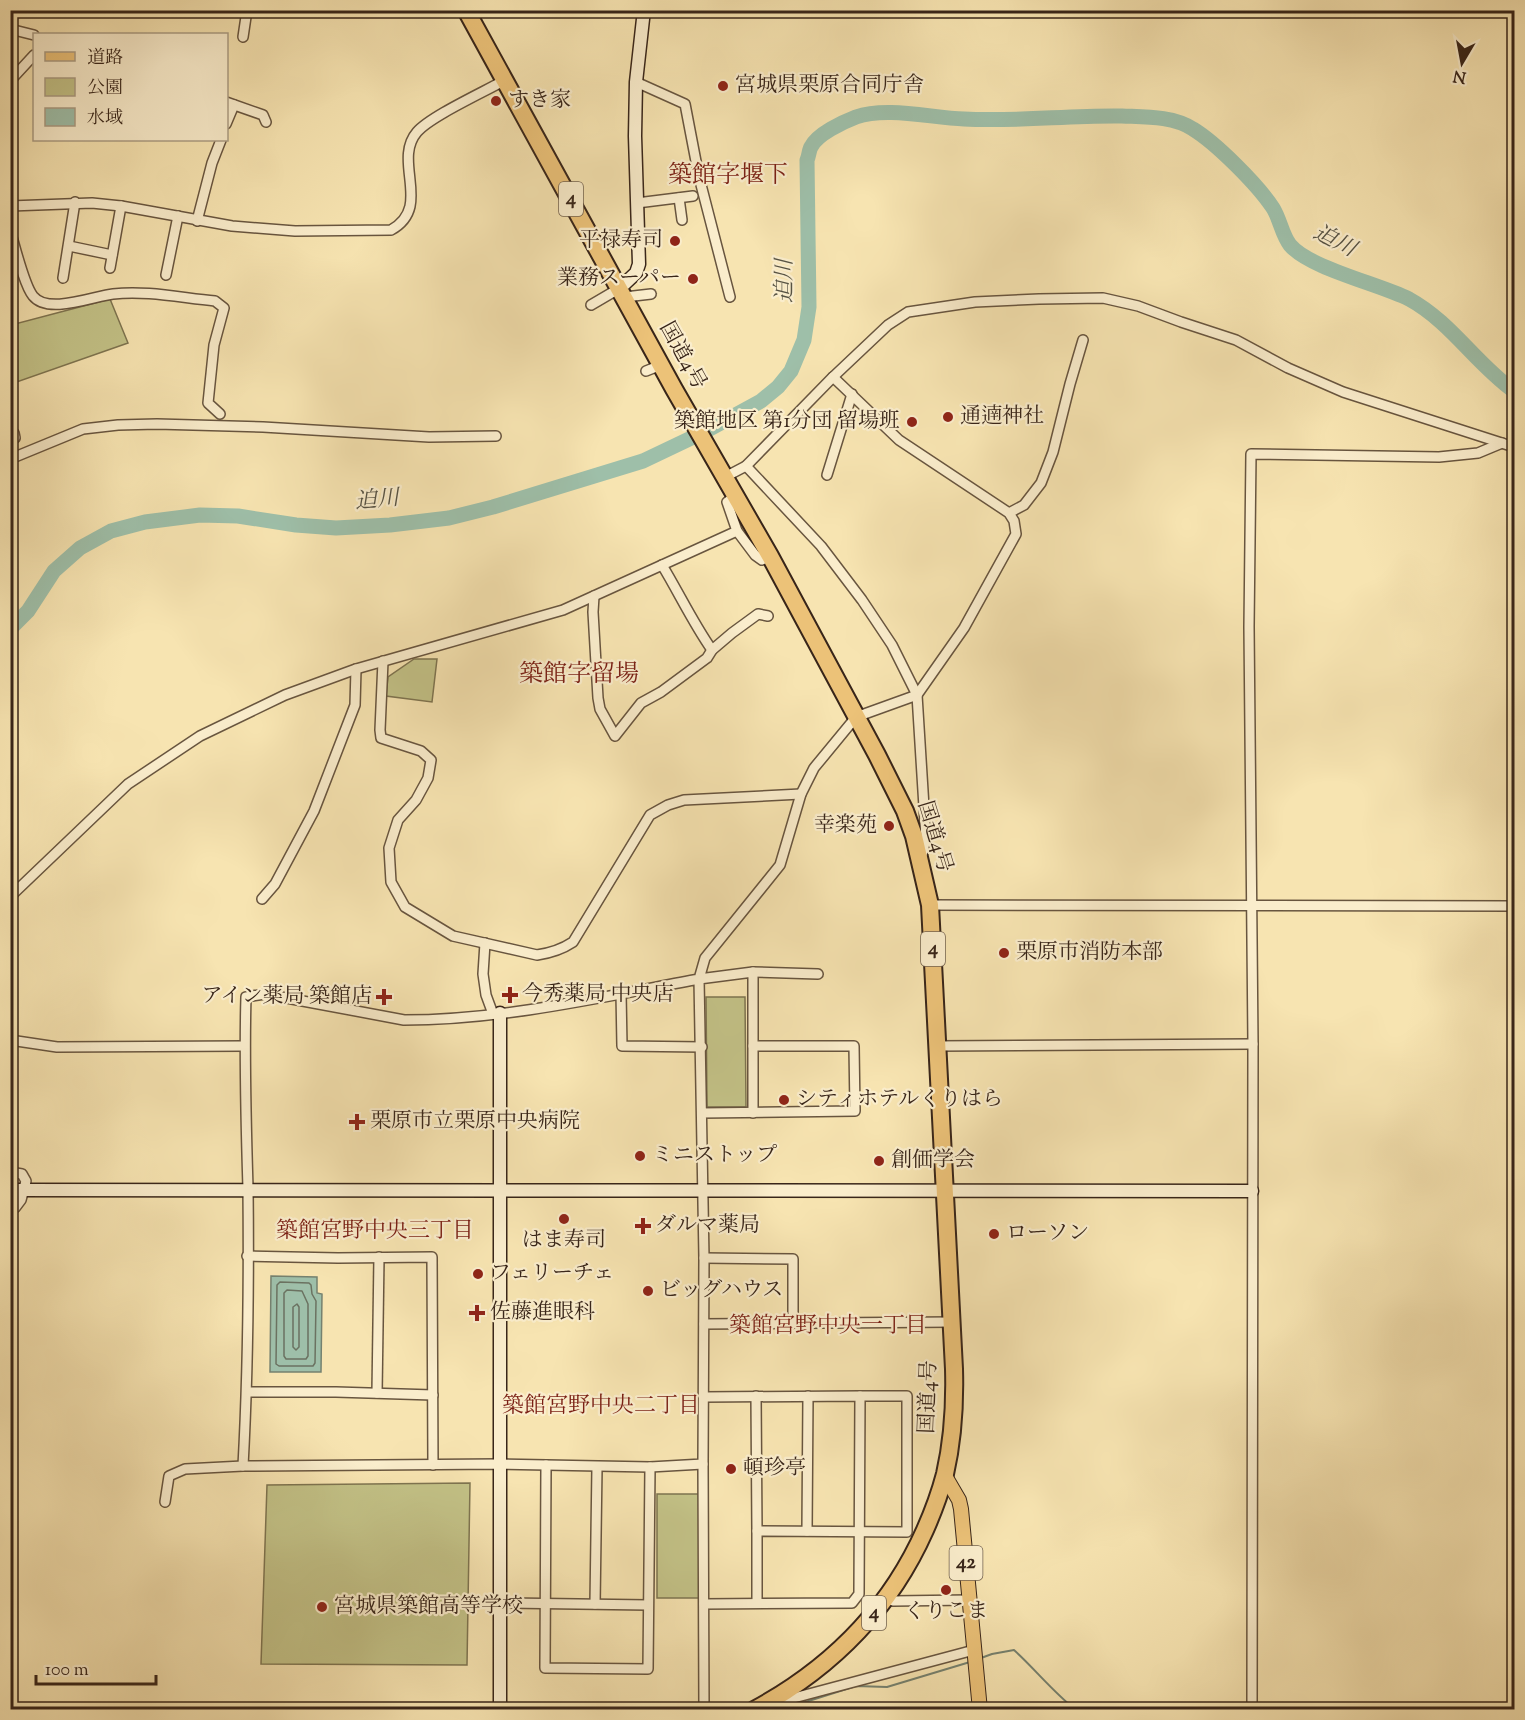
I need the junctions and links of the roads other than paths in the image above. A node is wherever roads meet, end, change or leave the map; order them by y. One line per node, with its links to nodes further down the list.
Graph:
1 (247, 10): 8 (street)
2 (466, 10): 10 (highway, 国道4号 / 4)
3 (644, 10): 12 (street)
4 (802, 10): 5 (street)
5 (816, 10)
6 (10, 28): 7 (street)
7 (33, 35)
8 (243, 37)
9 (33, 56): 11 (street)
10 (505, 80): 24 (street); 31 (highway, 国道4号 / 4)
11 (10, 81)
12 (636, 82): 19 (street); 33 (street)
13 (230, 103): 14 (street)
14 (266, 122)
15 (220, 141): 24 (street)
16 (693, 196): 17 (street)
17 (679, 198): 19 (street); 23 (street)
18 (75, 202): 20 (street); 21 (street); 26 (street)
19 (637, 203): 31 (street)
20 (10, 206)
21 (121, 206): 22 (street); 27 (street)
22 (178, 216): 24 (street); 29 (street)
23 (682, 220)
24 (197, 221)
25 (10, 230): 38 (street)
26 (69, 246): 27 (street); 30 (street)
27 (112, 255): 28 (street)
28 (110, 268)
29 (166, 274)
30 (63, 278)
31 (622, 292): 32 (street); 34 (street); 46 (highway, 国道4号 / 4)
32 (651, 294)
33 (730, 297)
34 (591, 304)
35 (1083, 340): 49 (street)
36 (833, 377): 37 (street); 42 (street); 45 (street)
37 (852, 394): 47 (street); 49 (street)
38 (220, 414)
39 (10, 430): 41 (street)
40 (495, 436): 44 (street)
41 (10, 442)
42 (1502, 443): 43 (street); 65 (street)
43 (1515, 447)
44 (10, 459)
45 (746, 466): 46 (street); 58 (street)
46 (723, 474): 48 (highway, 国道4号 / 4)
47 (827, 475)
48 (735, 496): 50 (street); 51 (highway, 国道4号 / 4)
49 (1010, 513): 58 (street)
50 (737, 531): 51 (street); 52 (street)
51 (770, 556): 59 (highway, 国道4号 / 4)
52 (662, 565): 53 (street); 55 (street)
53 (594, 596): 55 (street); 56 (street)
54 (768, 616): 55 (street)
55 (712, 650)
56 (383, 661): 57 (street); 67 (street)
57 (356, 669): 62 (street); 63 (street)
58 (917, 695): 59 (street); 61 (street)
59 (856, 717): 60 (street); 61 (highway, 国道4号 / 4)
60 (801, 794): 67 (street); 70 (street)
61 (921, 860): 64 (highway, 国道4号 / 4)
62 (10, 898)
63 (262, 899)
64 (930, 905): 65 (street); 77 (highway, 国道4号 / 4)
65 (1251, 905): 66 (street); 74 (street)
66 (1515, 906)
67 (485, 943): 72 (street)
68 (753, 972): 69 (street); 70 (street); 76 (street)
69 (818, 974)
70 (699, 979): 71 (street); 78 (street)
71 (621, 993): 72 (street); 78 (street)
72 (497, 1013): 75 (street); 83 (street)
73 (10, 1040): 75 (street)
74 (1253, 1044): 77 (street); 88 (street)
75 (244, 1046): 86 (street)
76 (753, 1046): 80 (street); 80 (street)
77 (938, 1046): 84 (highway, 国道4号 / 4)
78 (702, 1047): 79 (street)
79 (702, 1113): 80 (street); 87 (street)
80 (753, 1113)
81 (10, 1172): 85 (street)
82 (10, 1190): 85 (street)
83 (501, 1190): 86 (street); 87 (street); 103 (street)
84 (944, 1190): 87 (street); 88 (street); 93 (highway, 国道4号 / 4)
85 (25, 1191): 86 (street); 89 (street)
86 (248, 1191): 90 (street)
87 (703, 1191): 92 (street)
88 (1252, 1191): 129 (street)
89 (10, 1208)
90 (247, 1256): 91 (street); 96 (street)
91 (379, 1257): 97 (street); 98 (street)
92 (704, 1258): 94 (street); 95 (street)
93 (952, 1322): 94 (street); 110 (highway, 国道4号 / 4)
94 (793, 1323): 95 (street)
95 (704, 1324): 102 (street)
96 (247, 1392): 97 (street); 106 (street)
97 (377, 1393): 98 (street)
98 (433, 1395): 105 (street)
99 (756, 1396): 100 (street); 102 (street); 113 (street)
100 (808, 1396): 101 (street); 112 (street)
101 (860, 1396): 114 (street); 114 (street)
102 (704, 1397): 104 (street)
103 (499, 1464): 105 (street); 107 (street); 117 (street)
104 (703, 1464): 109 (street); 120 (street)
105 (433, 1465): 106 (street)
106 (243, 1466): 111 (street)
107 (546, 1466): 108 (street); 118 (street)
108 (597, 1467): 109 (street); 119 (street)
109 (650, 1467): 122 (street)
110 (945, 1476): 115 (highway, 国道4号 / 4); 116 (main road, 42)
111 (165, 1502)
112 (807, 1531): 113 (street); 114 (street)
113 (757, 1532): 121 (street)
114 (860, 1532): 121 (street)
115 (886, 1599): 116 (street); 124 (highway, 国道4号 / 4)
116 (970, 1600): 123 (main road, 42)
117 (499, 1603): 118 (street); 125 (street)
118 (546, 1603): 119 (street); 122 (street)
119 (595, 1604): 122 (street)
120 (704, 1604): 121 (street); 126 (street)
121 (757, 1604)
122 (648, 1605)
123 (975, 1657): 124 (street); 128 (main road, 42)
124 (777, 1697): 127 (highway, 国道4号 / 4)
125 (500, 1710)
126 (704, 1710)
127 (754, 1710)
128 (980, 1710)
129 (1252, 1710)

